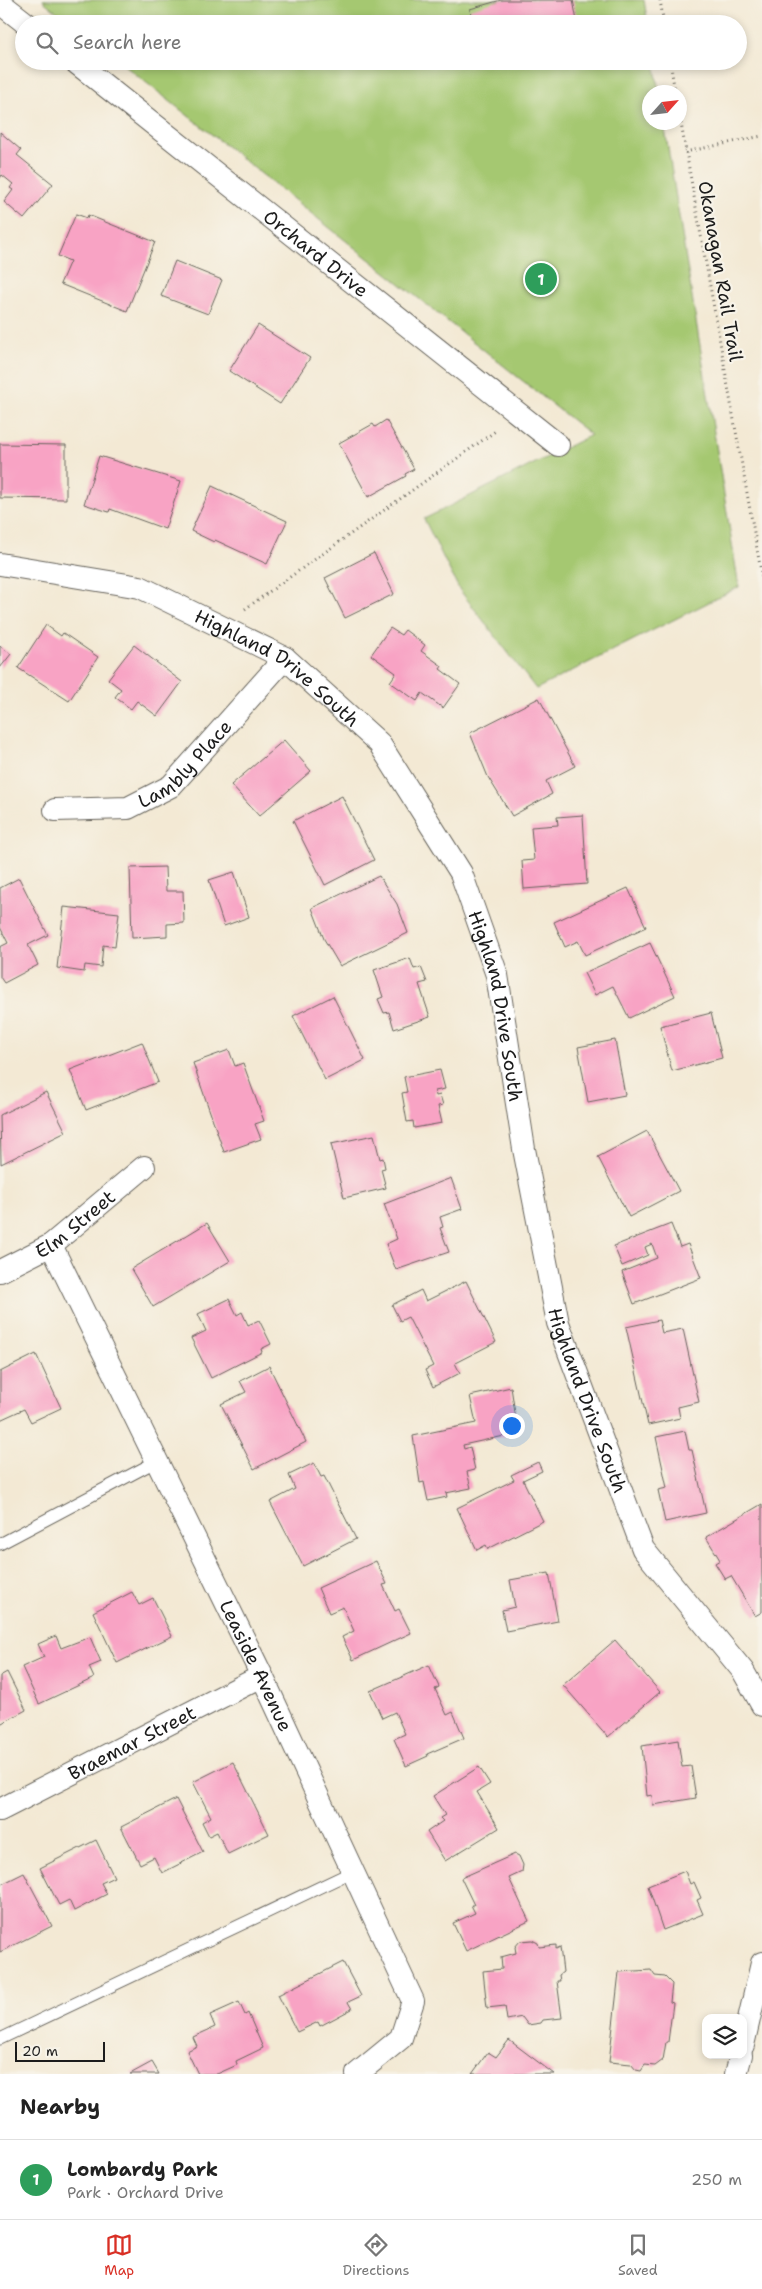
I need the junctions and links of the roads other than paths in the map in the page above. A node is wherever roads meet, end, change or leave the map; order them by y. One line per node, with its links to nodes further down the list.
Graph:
1 (0, 3): 2 (street)
2 (15, 15)
3 (85, 70): 4 (street, Orchard Drive)
4 (558, 445)
5 (0, 564): 6 (street, Highland Drive South)
6 (285, 658): 7 (street, Lambly Place); 14 (street, Highland Drive South)
7 (55, 810)
8 (144, 1167): 9 (street, Elm Street)
9 (51, 1245): 10 (street, Elm Street); 11 (street, Leaside Avenue)
10 (0, 1271)
11 (157, 1461): 12 (lane); 13 (street, Leaside Avenue)
12 (0, 1544)
13 (262, 1676): 15 (street, Braemar Street); 16 (street, Leaside Avenue)
14 (762, 1705)
15 (0, 1810)
16 (354, 1871): 19 (lane); 21 (street, Leaside Avenue)
17 (762, 1963): 18 (street)
18 (747, 2028)
19 (0, 2039)
20 (740, 2059): 22 (street)
21 (357, 2074)
22 (736, 2074)

